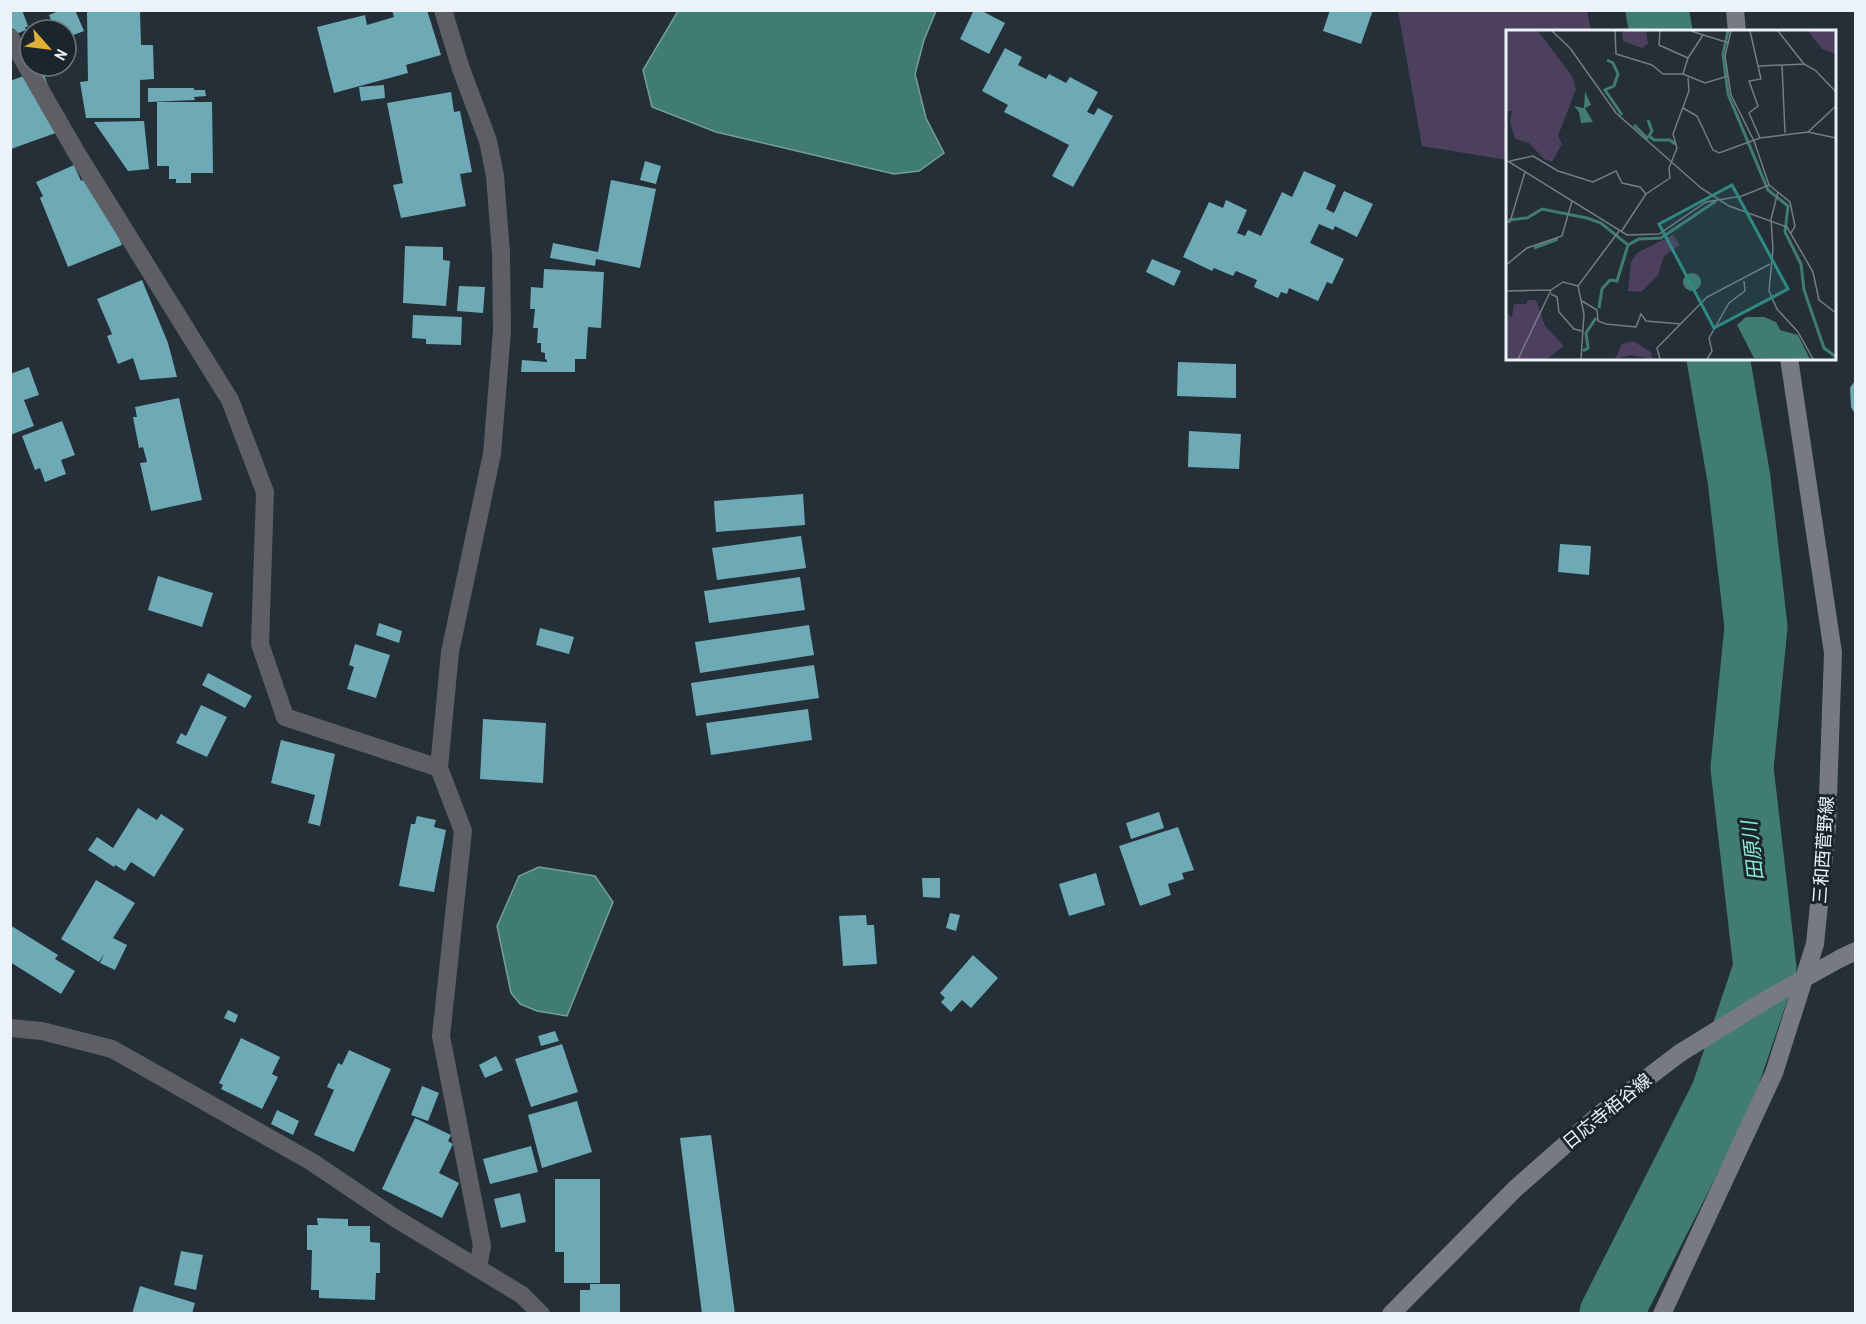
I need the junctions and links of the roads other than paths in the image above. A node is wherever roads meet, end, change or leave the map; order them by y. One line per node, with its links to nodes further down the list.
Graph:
1 (443, 10): 6 (street)
2 (1735, 10): 3 (main road)
3 (1737, 30)
4 (10, 37): 6 (street)
5 (1789, 360): 12 (main road, 三和西菅野線)
6 (439, 768): 9 (street)
7 (1848, 955): 11 (main road, 日応寺栢谷線, bridge)
8 (10, 1028): 9 (street)
9 (478, 1267): 10 (street)
10 (542, 1314)
11 (1391, 1314)
12 (1662, 1314)

